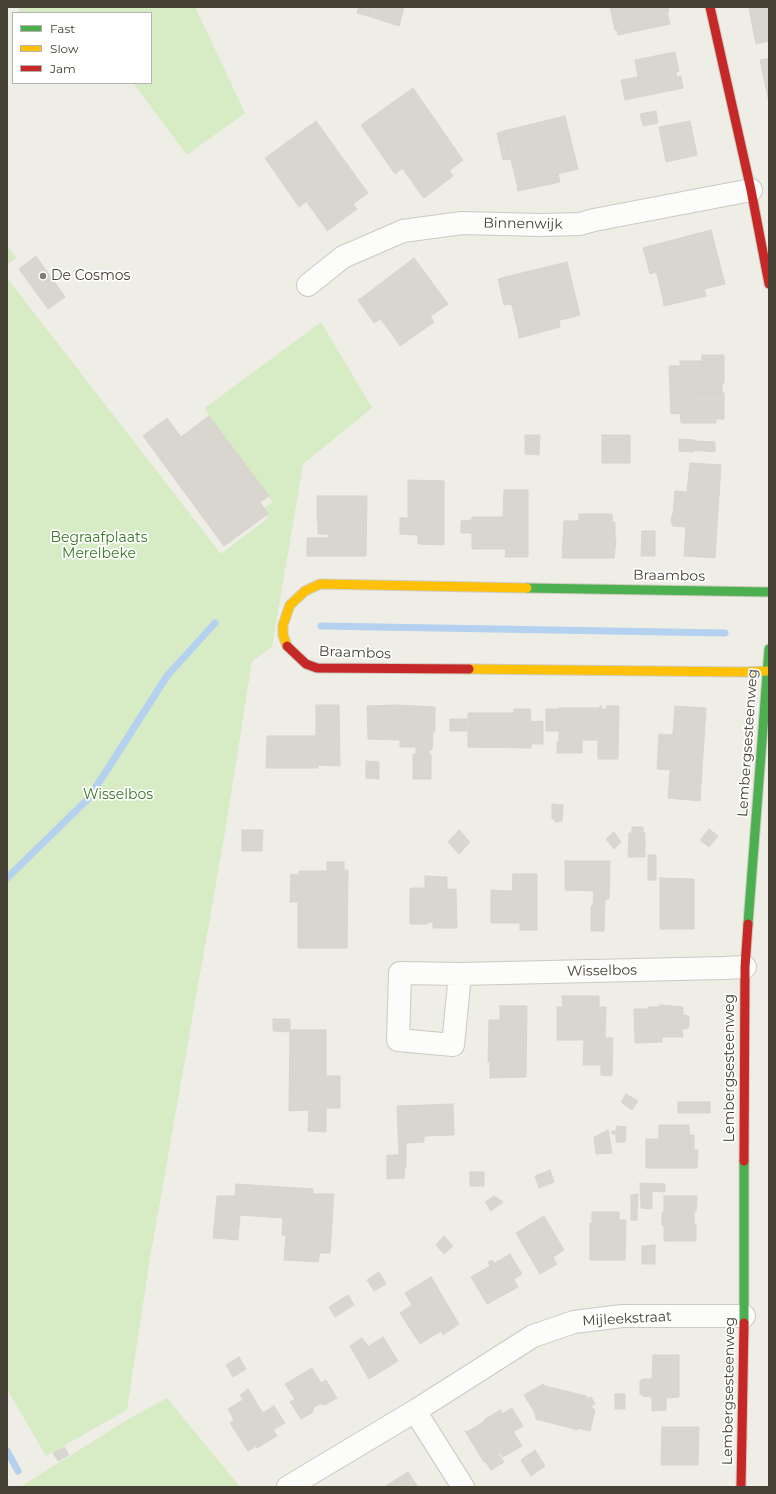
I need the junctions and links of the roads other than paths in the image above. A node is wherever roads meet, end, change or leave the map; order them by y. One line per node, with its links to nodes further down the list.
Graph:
1 (710, 7): 2 (street)
2 (751, 190): 3 (street); 5 (street, Binnenwijk)
3 (765, 241): 4 (street)
4 (769, 284)
5 (308, 285)
6 (769, 592): 8 (street, Braambos)
7 (769, 649): 8 (street, Lembergsesteenweg)
8 (767, 671): 9 (street, Lembergsesteenweg)
9 (744, 967): 10 (street, Wisselbos); 11 (street, Lembergsesteenweg)
10 (460, 974)
11 (744, 1316): 12 (street, Mijleekstraat); 15 (street, Lembergsesteenweg)
12 (415, 1411): 13 (street, Mijleekstraat); 14 (street)
13 (288, 1487)
14 (463, 1487)
15 (741, 1487)

